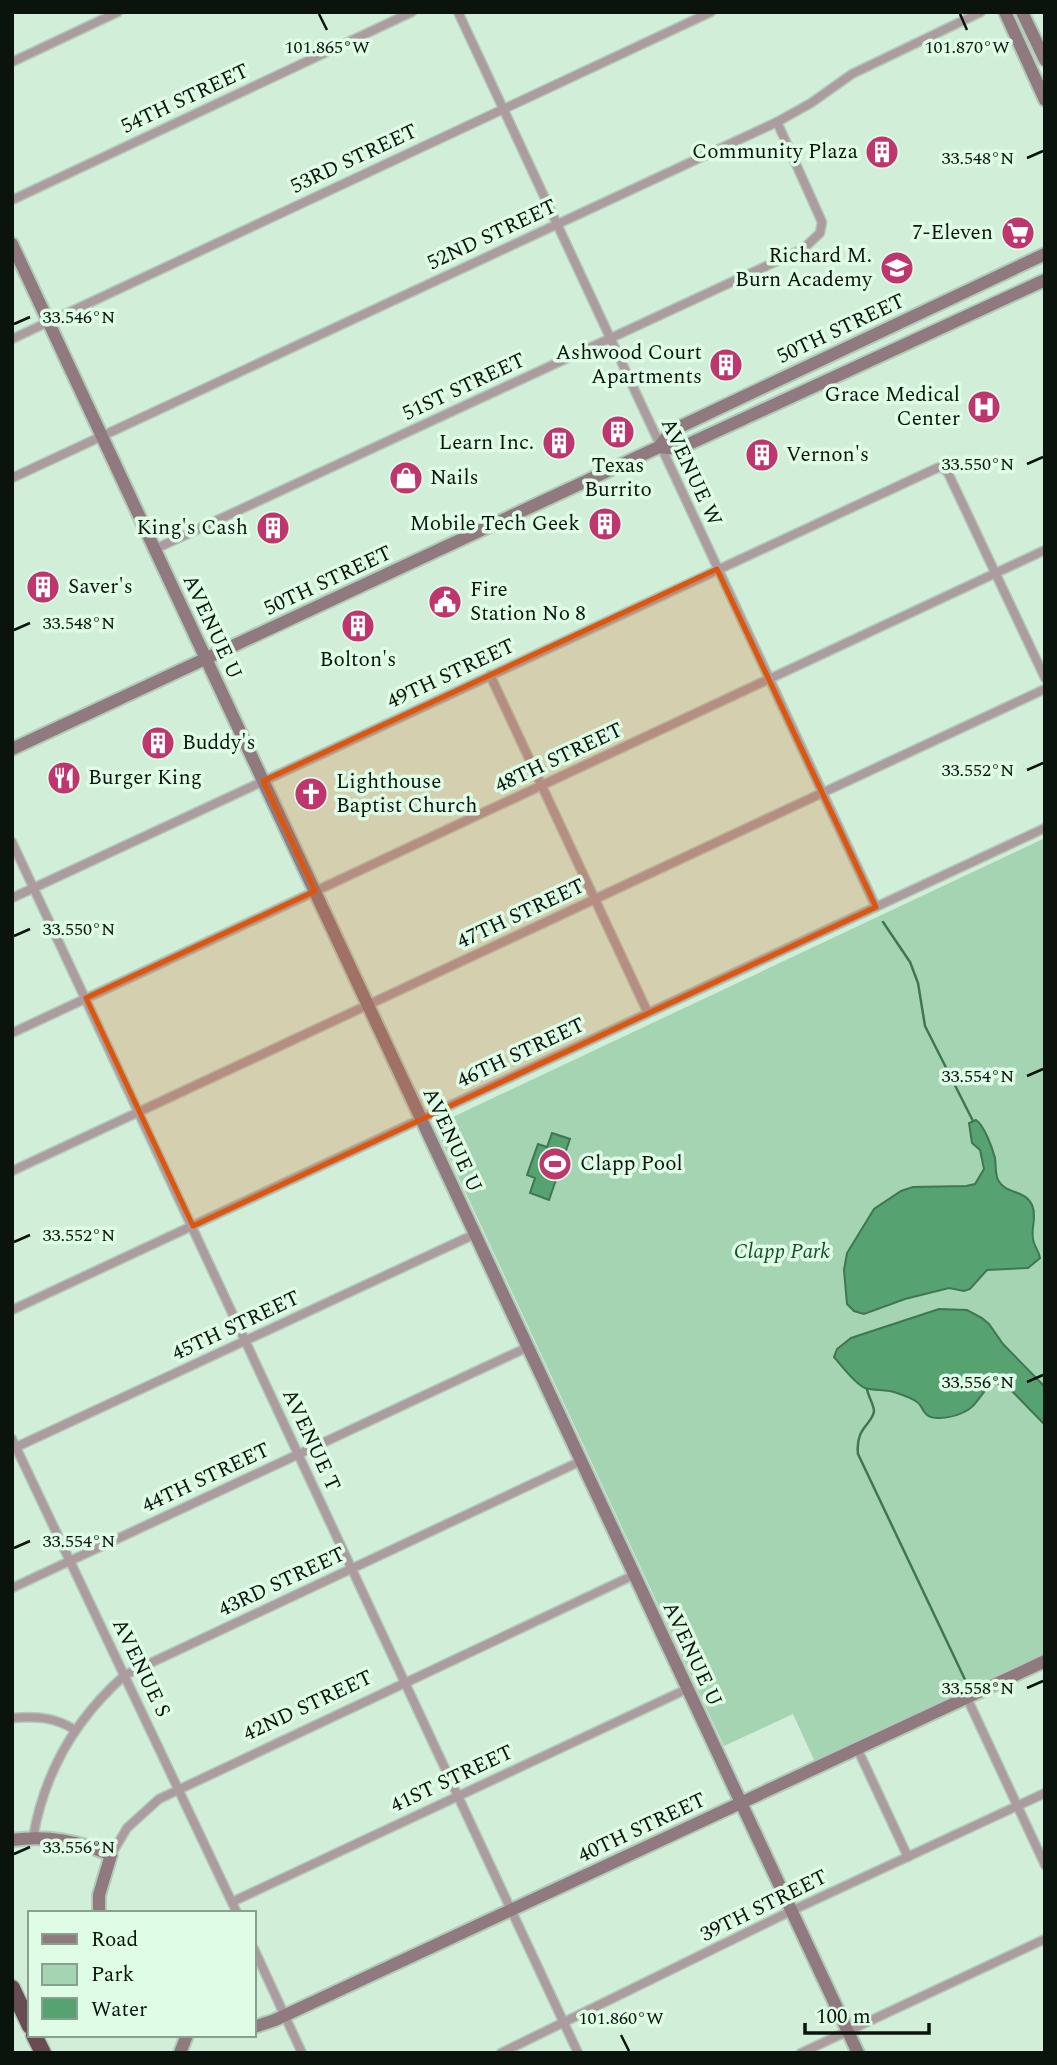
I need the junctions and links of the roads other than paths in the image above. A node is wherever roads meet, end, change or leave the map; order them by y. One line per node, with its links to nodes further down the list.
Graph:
1 (118, 12): 9 (street)
2 (412, 12): 13 (street, 54TH STREET)
3 (458, 12): 11 (street, AVENUE W)
4 (711, 12): 11 (street, 53RD STREET)
5 (1005, 12): 10 (street)
6 (1022, 12): 8 (street)
7 (978, 13): 12 (street, 52ND STREET)
8 (1045, 60)
9 (12, 62)
10 (1045, 100)
11 (503, 109): 14 (street, AVENUE W); 18 (street, 53RD STREET)
12 (777, 121): 14 (street, 52ND STREET); 20 (street, 51ST STREET)
13 (12, 200)
14 (557, 224): 20 (street, AVENUE W); 21 (street, 52ND STREET)
15 (12, 244): 18 (street, AVENUE U)
16 (1045, 254): 22 (street, 50TH STREET)
17 (1045, 280): 22 (street, 50TH STREET)
18 (48, 322): 19 (street, 53RD STREET); 21 (street, AVENUE U)
19 (12, 339)
20 (610, 339): 22 (street, AVENUE W); 24 (street, 51ST STREET)
21 (102, 436): 23 (street, 52ND STREET); 24 (street, AVENUE U)
22 (659, 447): 26 (street, AVENUE W); 28 (street, 50TH STREET)
23 (12, 478)
24 (155, 549): 28 (street, AVENUE U)
25 (1045, 550): 27 (street, 48TH STREET)
26 (716, 569): 27 (street, 49TH STREET); 29 (street, 49TH STREET); 31 (street, AVENUE W)
27 (996, 573): 30 (street); 31 (street, 48TH STREET)
28 (206, 659): 33 (street, 50TH STREET); 34 (street, AVENUE U)
29 (490, 676): 34 (street, 49TH STREET); 35 (street)
30 (1045, 678)
31 (768, 679): 35 (street, 48TH STREET); 36 (street, AVENUE W)
32 (1045, 689): 36 (street, 47TH STREET)
33 (12, 749)
34 (263, 781): 39 (street, 49TH STREET); 40 (street, AVENUE U)
35 (541, 785): 40 (street, 48TH STREET); 42 (street)
36 (822, 793): 42 (street, 47TH STREET); 43 (street, AVENUE W)
37 (1045, 828): 43 (street, 46TH STREET)
38 (12, 842): 39 (street, AVENUE T)
39 (34, 888): 41 (street, 49TH STREET); 44 (street, AVENUE T)
40 (315, 891): 44 (street, 48TH STREET); 45 (street, AVENUE U)
41 (12, 898)
42 (595, 899): 45 (street, 47TH STREET); 46 (street)
43 (876, 907): 46 (street, 46TH STREET)
44 (86, 998): 47 (street, 48TH STREET); 48 (street, AVENUE T)
45 (368, 1005): 48 (street, 47TH STREET); 49 (street, AVENUE U)
46 (648, 1013): 49 (street, 46TH STREET)
47 (12, 1032)
48 (139, 1112): 50 (street, 47TH STREET); 51 (street, AVENUE T)
49 (421, 1119): 51 (street, 46TH STREET); 52 (street, AVENUE U)
50 (12, 1171)
51 (193, 1226): 53 (street, 46TH STREET); 54 (street, AVENUE T)
52 (475, 1234): 54 (street, 45TH STREET); 55 (street, AVENUE U)
53 (12, 1310)
54 (246, 1340): 56 (street, 45TH STREET); 57 (street, AVENUE T)
55 (528, 1348): 57 (street, 44TH STREET); 58 (street, AVENUE U)
56 (14, 1445): 59 (street, AVENUE S)
57 (299, 1454): 59 (street, 44TH STREET); 60 (street, AVENUE T)
58 (581, 1461): 60 (street, 43RD STREET); 61 (street, AVENUE U)
59 (69, 1561): 62 (street, 44TH STREET); 64 (street, AVENUE S)
60 (352, 1569): 64 (street, 43RD STREET); 65 (street, AVENUE T)
61 (634, 1575): 65 (street, 42ND STREET); 66 (street, AVENUE U)
62 (12, 1588)
63 (1045, 1661): 67 (street, 40TH STREET)
64 (125, 1675): 69 (street, 43RD STREET); 71 (street, AVENUE S)
65 (405, 1682): 71 (street, 42ND STREET); 73 (street, AVENUE T)
66 (687, 1689): 73 (street, 41ST STREET); 74 (street, AVENUE U)
67 (967, 1698): 70 (street, 40TH STREET); 75 (street)
68 (12, 1718): 69 (street)
69 (75, 1730): 76 (street, 43RD STREET)
70 (857, 1748): 74 (street, 40TH STREET); 79 (street)
71 (178, 1788): 78 (street, 42ND STREET); 81 (street, AVENUE S)
72 (1045, 1793): 75 (street, 39TH STREET)
73 (458, 1796): 81 (street, 41ST STREET); 82 (street, AVENUE T)
74 (741, 1803): 82 (street, 40TH STREET); 85 (street, AVENUE U)
75 (1017, 1806): 79 (street, 39TH STREET); 80 (street)
76 (33, 1838): 77 (street); 78 (street)
77 (12, 1840)
78 (111, 1855): 83 (street)
79 (908, 1857): 85 (street, 39TH STREET)
80 (1045, 1865)
81 (232, 1902): 84 (street, AVENUE S)
82 (511, 1910): 89 (street, 40TH STREET); 91 (street, AVENUE T)
83 (99, 1911)
84 (236, 1911)
85 (792, 1911): 91 (street, 39TH STREET); 93 (street, AVENUE U)
86 (1045, 1939): 93 (street)
87 (256, 1953): 89 (street)
88 (18, 1998): 90 (highway)
89 (285, 2016): 92 (street, 40TH STREET); 96 (street)
90 (28, 2020)
91 (564, 2023): 97 (street, 39TH STREET); 98 (street, AVENUE T)
92 (256, 2026)
93 (848, 2031): 99 (street); 100 (street, AVENUE U)
94 (35, 2037): 95 (highway)
95 (43, 2053)
96 (302, 2053)
97 (501, 2053)
98 (578, 2053)
99 (801, 2053)
100 (858, 2053)

